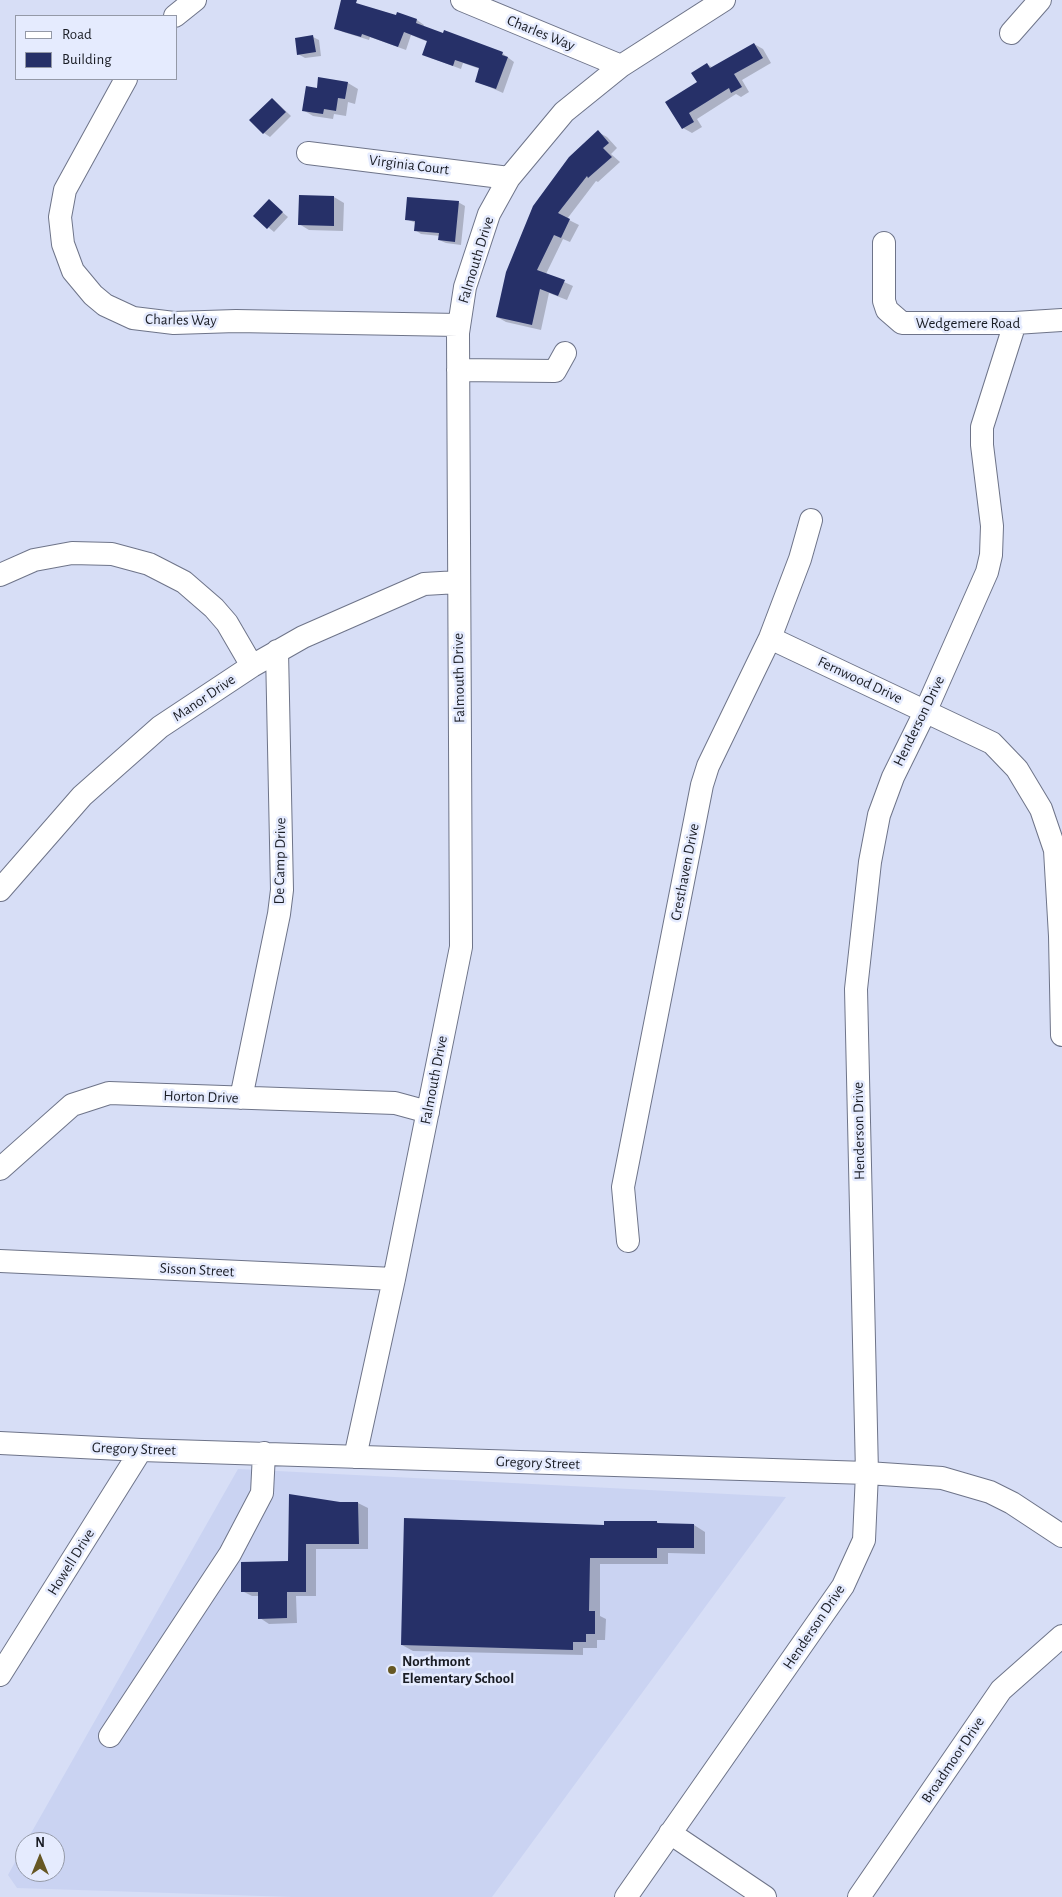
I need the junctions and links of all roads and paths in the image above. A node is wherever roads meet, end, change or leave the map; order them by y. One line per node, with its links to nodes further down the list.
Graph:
1 (195, 0): 5 (street)
2 (462, 0): 7 (street, Charles Way)
3 (724, 0): 7 (street, Falmouth Drive)
4 (1040, 0): 6 (street)
5 (176, 15)
6 (1011, 33)
7 (620, 66): 10 (street, Falmouth Drive)
8 (125, 80): 14 (street, Charles Way)
9 (308, 153): 10 (street, Virginia Court)
10 (509, 178): 14 (street, Falmouth Drive)
11 (884, 243): 13 (street, Wedgemere Road)
12 (1062, 320): 13 (street, Wedgemere Road)
13 (1015, 323): 23 (street, Henderson Drive)
14 (458, 325): 16 (street, Falmouth Drive)
15 (565, 353): 16 (street)
16 (458, 370): 19 (street, Falmouth Drive)
17 (811, 520): 20 (street, Cresthaven Drive)
18 (0, 575): 22 (street)
19 (458, 582): 21 (street, Manor Drive); 27 (street, Falmouth Drive)
20 (770, 638): 23 (street, Fernwood Drive); 29 (street, Cresthaven Drive)
21 (277, 651): 22 (street, Manor Drive); 26 (street, De Camp Drive)
22 (252, 666): 24 (street, Manor Drive)
23 (926, 710): 25 (street, Fernwood Drive); 36 (street, Henderson Drive)
24 (0, 890)
25 (1062, 1035)
26 (242, 1098): 27 (street, Horton Drive); 28 (street, Horton Drive)
27 (428, 1112): 31 (street, Falmouth Drive)
28 (0, 1169)
29 (628, 1241)
30 (0, 1261): 31 (street, Sisson Street)
31 (394, 1279): 35 (street, Falmouth Drive)
32 (0, 1443): 33 (street, Gregory Street)
33 (141, 1450): 34 (street, Gregory Street); 39 (street, Howell Drive)
34 (264, 1453): 35 (street, Gregory Street); 40 (street)
35 (355, 1457): 36 (street, Gregory Street)
36 (867, 1474): 37 (street, Gregory Street); 41 (street, Henderson Drive)
37 (1062, 1536)
38 (1062, 1636): 44 (street, Broadmoor Drive)
39 (0, 1675)
40 (110, 1736)
41 (670, 1833): 42 (street, Henderson Drive); 43 (street)
42 (626, 1897)
43 (765, 1897)
44 (859, 1897)

